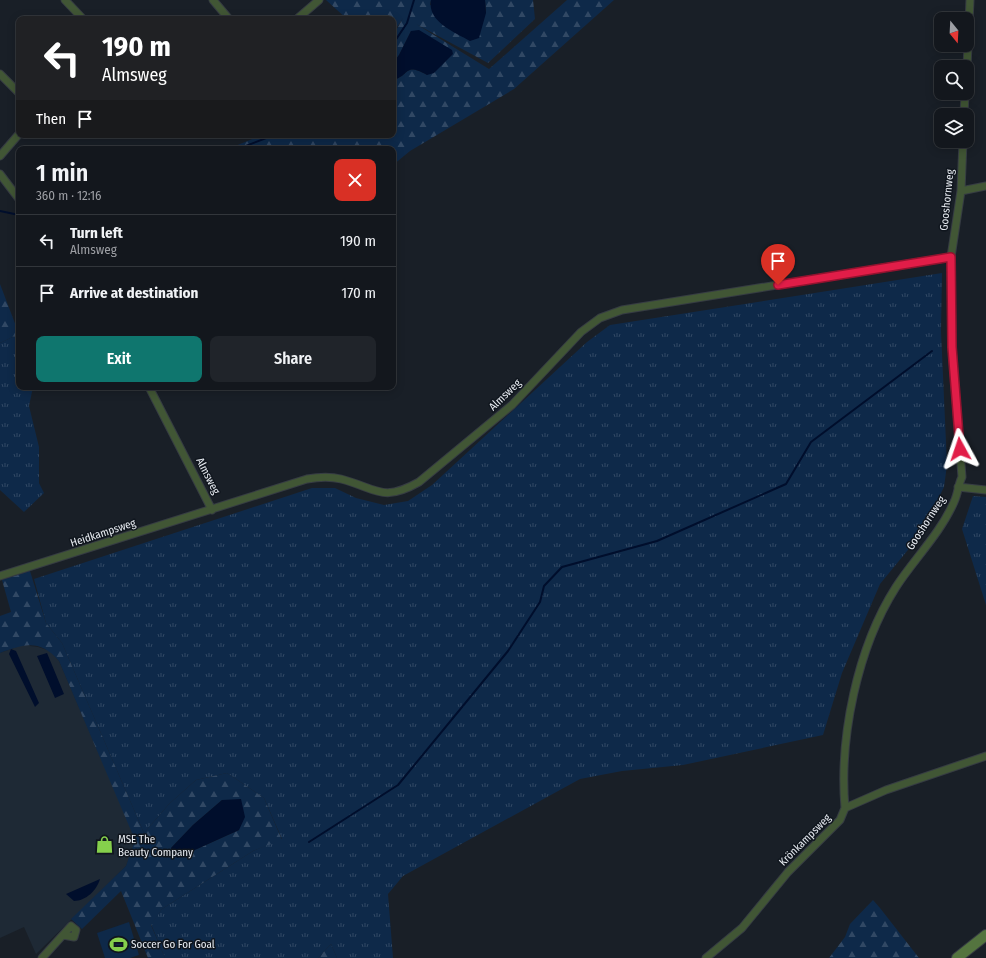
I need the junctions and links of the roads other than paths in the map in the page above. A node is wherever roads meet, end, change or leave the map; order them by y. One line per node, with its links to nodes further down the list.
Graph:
1 (65, 0): 5 (street)
2 (213, 0): 6 (street)
3 (319, 0): 7 (street)
4 (970, 0): 8 (street)
5 (80, 16)
6 (226, 16)
7 (300, 16)
8 (967, 60)
9 (0, 74): 10 (street)
10 (16, 90)
11 (16, 137): 13 (street)
12 (963, 148): 16 (street, Gooshornweg)
13 (0, 156)
14 (0, 174): 17 (street)
15 (986, 186): 16 (street)
16 (960, 191): 18 (street, Gooshornweg)
17 (16, 194)
18 (951, 257): 20 (street, Gooshornweg); 22 (street, Almsweg)
19 (151, 390): 22 (street, Almsweg)
20 (958, 487): 21 (street); 25 (street, Gooshornweg)
21 (986, 490)
22 (212, 510): 23 (street, Heidkampsweg)
23 (0, 576)
24 (986, 756): 25 (street)
25 (845, 808): 29 (street, Krönkampsweg)
26 (63, 935): 28 (street)
27 (986, 936): 30 (main road)
28 (42, 958)
29 (706, 958)
30 (957, 958)

